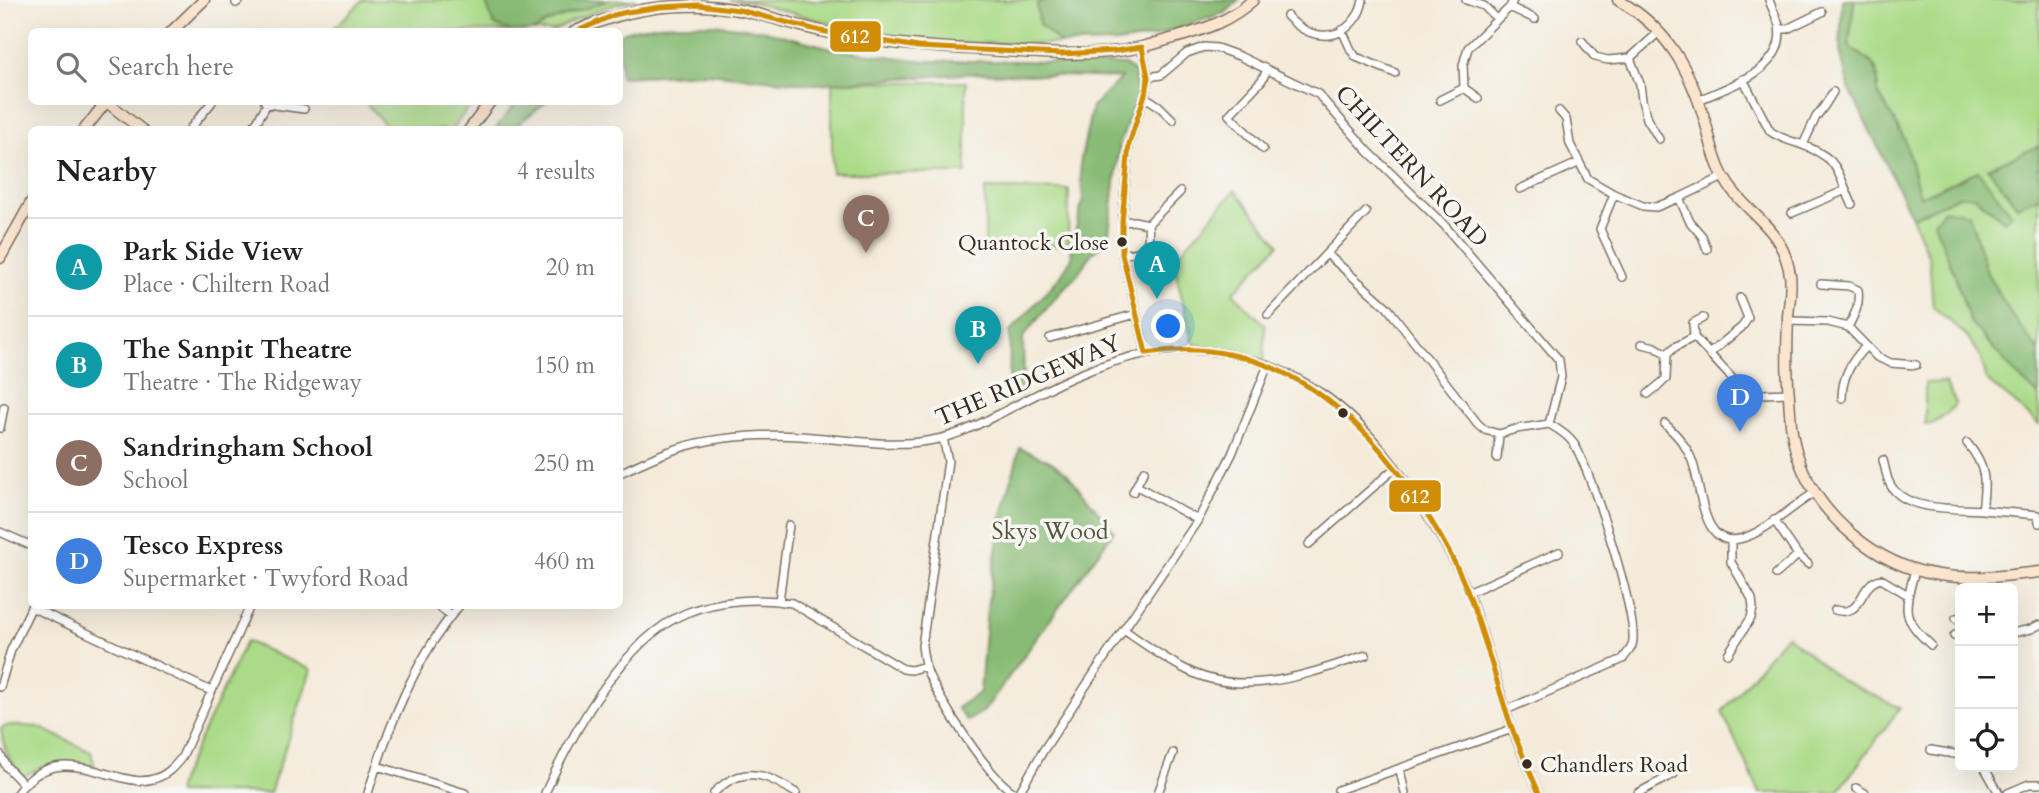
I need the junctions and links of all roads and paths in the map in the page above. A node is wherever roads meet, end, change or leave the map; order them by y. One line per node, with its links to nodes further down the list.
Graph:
1 (204, 0): 12 (street)
2 (1253, 0): 18 (street)
3 (1363, 0): 15 (street)
4 (1466, 0): 10 (street)
5 (1618, 0): 16 (street)
6 (1769, 0): 14 (street)
7 (1512, 4): 10 (street); 11 (street)
8 (1822, 12): 14 (street)
9 (1287, 16): 15 (street)
10 (1497, 19): 24 (street)
11 (1535, 19)
12 (175, 28)
13 (585, 28): 18 (street)
14 (1780, 29): 23 (street)
15 (1342, 30): 21 (street)
16 (1659, 32): 19 (street); 29 (street)
17 (1582, 41): 19 (street)
18 (1142, 47): 22 (street)
19 (1630, 58): 44 (street)
20 (1267, 70): 22 (street, CHILTERN ROAD); 46 (street); 85 (street, CHILTERN ROAD)
21 (1395, 73)
22 (1148, 78): 26 (street)
23 (1743, 79): 29 (street); 45 (street)
24 (1464, 88): 27 (street); 28 (street)
25 (1833, 92): 45 (street)
26 (1146, 96): 38 (street); 58 (street)
27 (1478, 98)
28 (1440, 100)
29 (1699, 100): 48 (street)
30 (105, 105): 39 (street)
31 (111, 105): 40 (street)
32 (208, 105): 41 (street)
33 (265, 105): 42 (street)
34 (274, 105): 36 (street)
35 (487, 105): 43 (street)
36 (304, 109)
37 (1559, 111): 47 (street)
38 (1173, 120)
39 (87, 126)
40 (137, 126)
41 (192, 126)
42 (254, 126)
43 (472, 126)
44 (1659, 139)
45 (1803, 145): 50 (street)
46 (1263, 149)
47 (1578, 163): 49 (street); 52 (street)
48 (1723, 177): 53 (street); 70 (street)
49 (1520, 188)
50 (1846, 190): 54 (street); 57 (street)
51 (1180, 192): 59 (street)
52 (1614, 194): 53 (street); 64 (street)
53 (1679, 198): 60 (street)
54 (1852, 204)
55 (28, 208): 63 (street)
56 (1366, 212): 62 (street)
57 (1792, 213)
58 (1122, 222): 59 (street); 61 (street)
59 (1148, 224): 61 (street)
60 (1707, 249)
61 (1122, 254): 67 (street)
62 (1327, 254): 68 (street); 88 (street)
63 (0, 257)
64 (1622, 277)
65 (1821, 284): 71 (street)
66 (1740, 298): 77 (street)
67 (1136, 314): 73 (street); 76 (street)
68 (1268, 315)
69 (1703, 318): 72 (street)
70 (1788, 321): 71 (street); 81 (street)
71 (1848, 327): 75 (street)
72 (1694, 337): 77 (street); 78 (street)
73 (1050, 338)
74 (1642, 344): 78 (street)
75 (1865, 347): 80 (street); 83 (street)
76 (1146, 353): 79 (street, THE RIDGEWAY); 89 (street, THE RIDGEWAY)
77 (1710, 353): 81 (street)
78 (1668, 354): 82 (street)
79 (1268, 365): 93 (street, THE RIDGEWAY); 99 (street)
80 (1916, 365)
81 (1788, 393): 96 (street)
82 (1648, 394)
83 (1842, 398)
84 (4, 407): 87 (street)
85 (1549, 424): 88 (street); 131 (street)
86 (1665, 424): 103 (street)
87 (0, 428)
88 (1499, 434): 91 (street)
89 (943, 438): 94 (street, THE RIDGEWAY); 128 (street)
90 (1967, 443): 97 (street)
91 (1497, 458)
92 (1883, 460): 97 (street)
93 (1396, 467): 104 (street); 112 (street, THE RIDGEWAY)
94 (623, 471)
95 (1144, 471): 99 (street)
96 (1816, 492): 100 (street); 109 (street)
97 (1982, 510): 98 (street)
98 (2039, 517)
99 (1198, 520): 123 (street)
100 (1774, 520): 103 (street); 107 (street)
101 (789, 524): 114 (street)
102 (0, 532): 105 (street)
103 (1731, 540): 126 (street)
104 (1309, 544)
105 (28, 545)
106 (1559, 552): 112 (street)
107 (1798, 555): 108 (street); 111 (street)
108 (1808, 564)
109 (1915, 570): 110 (street); 113 (street)
110 (2039, 572)
111 (1776, 574)
112 (1468, 593): 131 (street, THE RIDGEWAY)
113 (1908, 595): 120 (street); 125 (street)
114 (779, 601): 128 (street); 148 (street)
115 (31, 609): 129 (street)
116 (38, 609): 130 (street)
117 (249, 609): 130 (street)
118 (442, 609): 121 (street)
119 (456, 609): 121 (street)
120 (1835, 610)
121 (451, 615): 137 (street)
122 (2039, 625): 124 (street)
123 (1124, 630): 127 (street); 151 (street)
124 (2018, 632)
125 (1931, 645)
126 (1728, 654)
127 (1366, 655)
128 (925, 666): 151 (street)
129 (0, 687)
130 (211, 691): 142 (street)
131 (1506, 709): 132 (street, THE RIDGEWAY)
132 (1512, 729): 138 (street); 154 (street, THE RIDGEWAY)
133 (1931, 750): 136 (street)
134 (1173, 753): 152 (street)
135 (0, 754): 142 (street)
136 (1955, 754)
137 (377, 766): 146 (street); 147 (street)
138 (1400, 769): 144 (street); 153 (street)
139 (1987, 772): 157 (street)
140 (1674, 774): 155 (street)
141 (2039, 784): 158 (street)
142 (24, 785): 145 (street)
143 (1856, 788): 156 (street)
144 (1338, 790)
145 (17, 793)
146 (368, 793)
147 (465, 793)
148 (545, 793)
149 (714, 793): 150 (street)
150 (796, 793)
151 (1017, 793)
152 (1158, 793)
153 (1405, 793)
154 (1539, 793)
155 (1639, 793)
156 (1865, 793)
157 (1999, 793)
158 (2008, 793)

